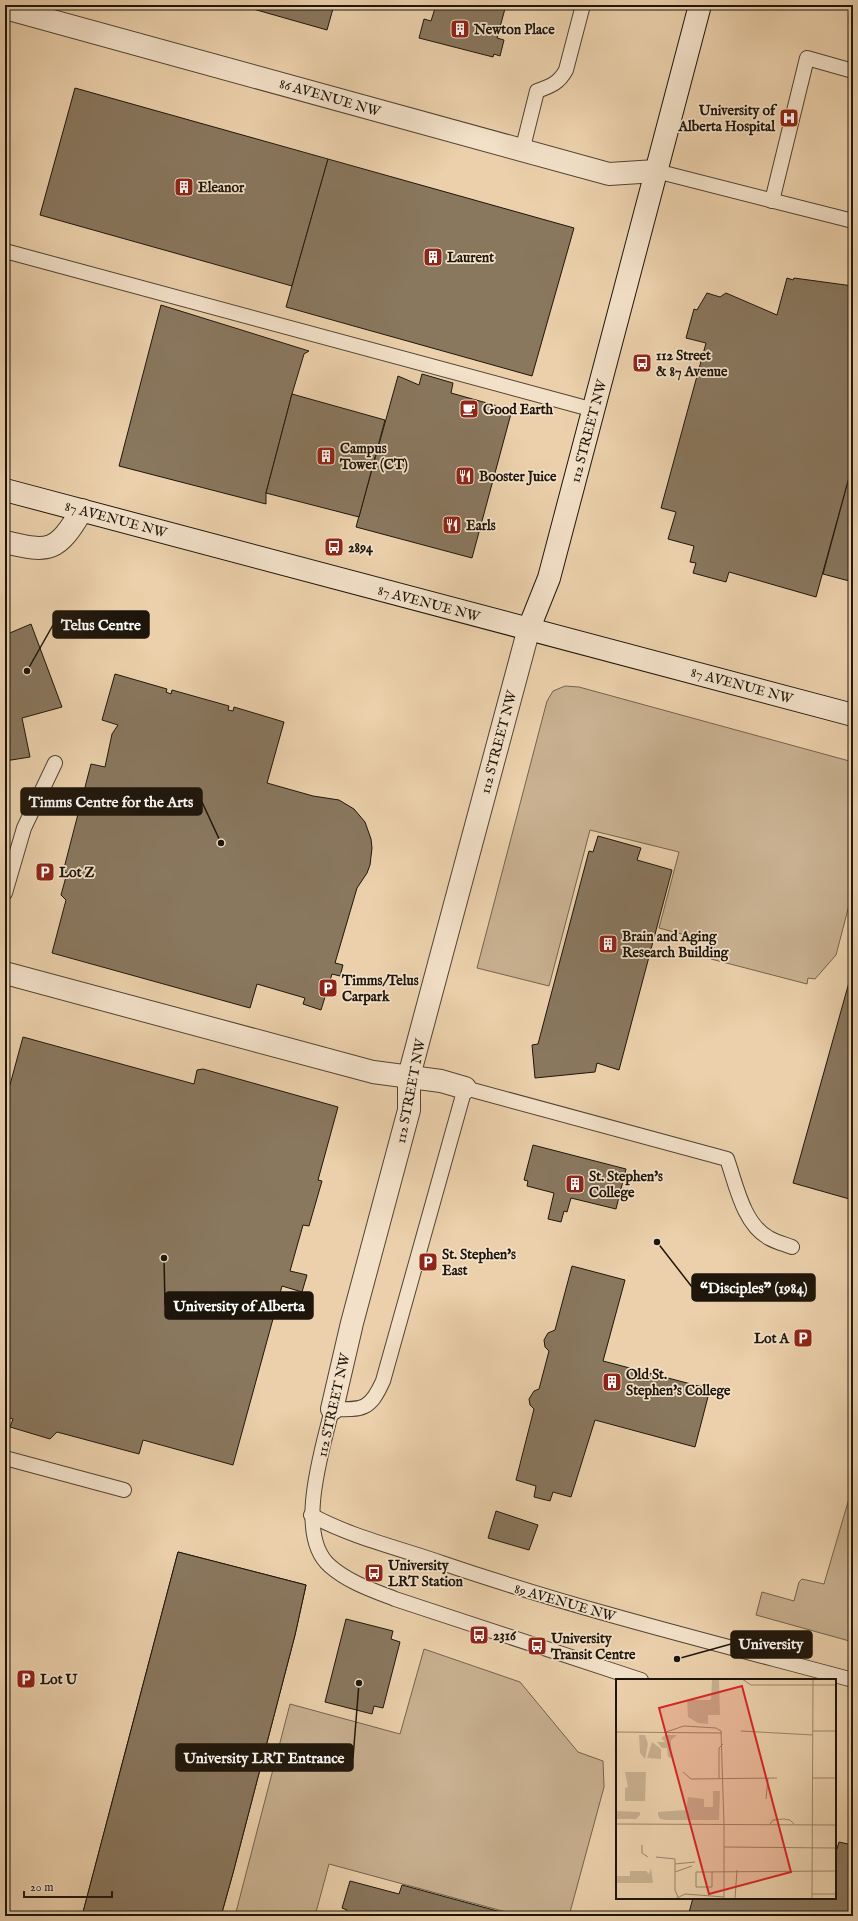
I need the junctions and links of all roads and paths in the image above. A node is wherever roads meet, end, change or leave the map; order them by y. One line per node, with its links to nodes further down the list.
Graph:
1 (583, 5): 5 (lane)
2 (700, 5): 6 (street, 112 STREET NW)
3 (5, 8): 5 (street, 86 AVENUE NW)
4 (853, 71): 7 (lane)
5 (522, 151): 6 (street, 86 AVENUE NW)
6 (656, 170): 7 (lane); 10 (street, 112 STREET NW)
7 (772, 200): 8 (lane)
8 (853, 221)
9 (5, 251): 10 (lane)
10 (594, 410): 14 (street, 112 STREET NW)
11 (5, 490): 12 (street, 87 AVENUE NW)
12 (82, 510): 13 (street); 14 (street, 87 AVENUE NW)
13 (5, 542)
14 (529, 628): 15 (street, 87 AVENUE NW); 19 (street, 112 STREET NW)
15 (853, 715)
16 (55, 763): 17 (lane)
17 (5, 893)
18 (5, 973): 19 (street)
19 (410, 1076): 20 (street); 22 (street, 112 STREET NW)
20 (465, 1088): 21 (lane); 22 (lane)
21 (792, 1247)
22 (332, 1409): 25 (lane, 112 STREET NW)
23 (5, 1458): 24 (lane)
24 (124, 1490)
25 (311, 1515): 26 (lane); 27 (lane, 89 AVENUE NW)
26 (638, 1679)
27 (852, 1679): 28 (lane)
28 (836, 1681)

